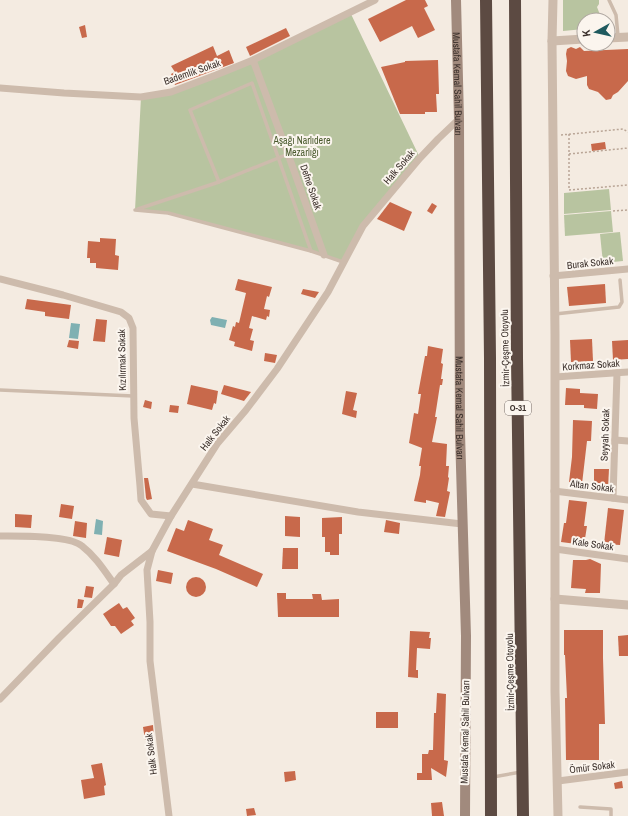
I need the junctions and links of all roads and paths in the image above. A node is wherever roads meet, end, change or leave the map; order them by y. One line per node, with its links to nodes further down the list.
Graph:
1 (375, 0): 11 (street, Bademlik Sokak)
2 (456, 0): 13 (main road, Mustafa Kemal Sahil Bulvarı)
3 (486, 0): 56 (highway, İzmir-Çeşme Otoyolu)
4 (515, 0): 54 (highway, İzmir-Çeşme Otoyolu / O-31)
5 (554, 0): 10 (street)
6 (609, 0): 7 (lane)
7 (618, 37): 8 (street)
8 (628, 37)
9 (576, 40): 10 (street)
10 (552, 41): 16 (street)
11 (253, 60): 12 (street, Bademlik Sokak); 18 (street, Defne Sokak)
12 (0, 88)
13 (459, 119): 27 (street, Halk Sokak); 45 (main road, Mustafa Kemal Sahil Bulvarı)
14 (628, 132): 15 (path)
15 (569, 134): 16 (path); 19 (path)
16 (552, 136): 29 (street)
17 (628, 148): 19 (path)
18 (288, 154): 20 (lane); 26 (street, Defne Sokak)
19 (569, 154): 22 (path)
20 (278, 157): 21 (lane); 21 (lane); 25 (lane)
21 (219, 182): 25 (lane)
22 (628, 185)
23 (628, 210): 24 (path)
24 (613, 211)
25 (311, 251): 26 (lane)
26 (324, 255): 27 (lane)
27 (343, 262): 40 (street, Halk Sokak)
28 (628, 269): 29 (street, Burak Sokak)
29 (554, 276): 32 (street)
30 (0, 279): 37 (street, Kızılırmak Sokak)
31 (620, 280): 32 (lane)
32 (554, 315): 35 (street)
33 (628, 372): 34 (street, Korkmaz Sokak)
34 (617, 373): 35 (street, Korkmaz Sokak); 38 (street, Seyyah Sokak)
35 (555, 377): 41 (street)
36 (0, 390): 37 (lane)
37 (133, 396): 44 (street, Kızılırmak Sokak)
38 (615, 440): 39 (street); 42 (street, Seyyah Sokak)
39 (628, 440)
40 (192, 484): 44 (street, Halk Sokak); 45 (street)
41 (554, 491): 42 (street, Altan Sokak); 47 (street)
42 (613, 498): 43 (street, Altan Sokak)
43 (628, 500)
44 (171, 516): 48 (street, Halk Sokak)
45 (462, 524): 60 (main road, Mustafa Kemal Sahil Bulvarı)
46 (0, 536): 50 (street)
47 (555, 549): 49 (street, Kale Sokak); 51 (street)
48 (152, 551): 50 (street); 59 (street, Halk Sokak)
49 (628, 559)
50 (114, 584): 53 (street)
51 (555, 599): 52 (street); 57 (street)
52 (628, 605)
53 (0, 699)
54 (523, 772): 56 (lane); 62 (highway, İzmir-Çeşme Otoyolu / O-31)
55 (628, 772): 57 (street, Ömür Sokak)
56 (490, 777): 61 (highway, İzmir-Çeşme Otoyolu)
57 (558, 781): 63 (street)
58 (580, 807): 64 (lane)
59 (169, 816)
60 (464, 816)
61 (491, 816)
62 (523, 816)
63 (558, 816)
64 (611, 816)

